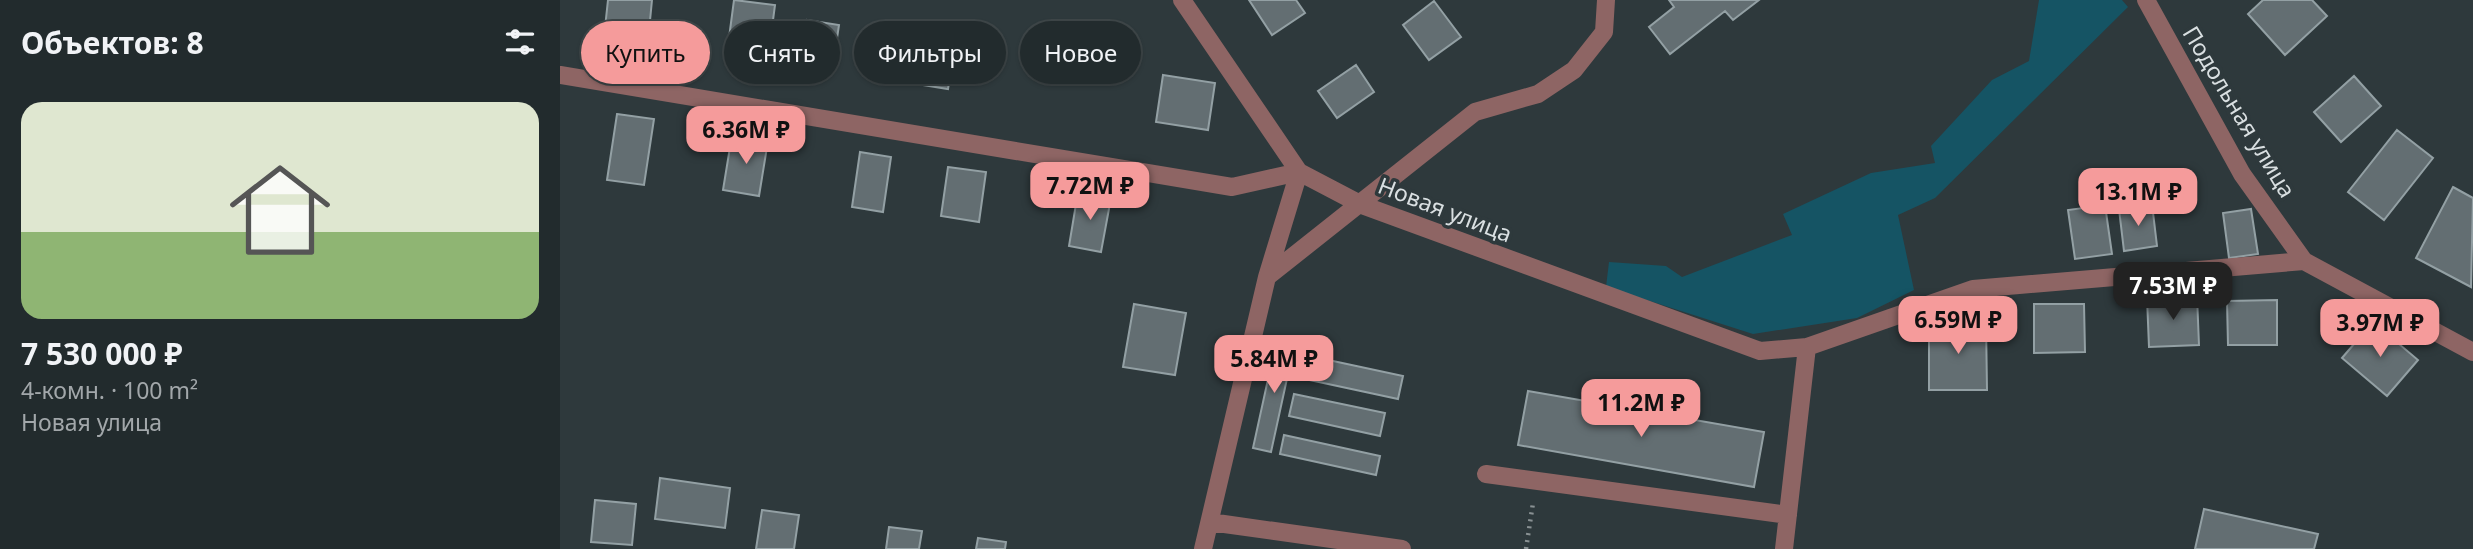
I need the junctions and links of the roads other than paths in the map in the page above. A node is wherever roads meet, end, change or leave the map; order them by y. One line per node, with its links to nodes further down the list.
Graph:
1 (1182, 0): 5 (street)
2 (1606, 0): 6 (street)
3 (2146, 0): 7 (street, Подольная улица)
4 (560, 75): 5 (street)
5 (1299, 172): 6 (street, Новая улица); 8 (street)
6 (1362, 205): 8 (street); 9 (street, Новая улица)
7 (2304, 261): 9 (street, Новая улица); 10 (street, Подольная улица)
8 (1268, 277): 13 (street)
9 (1807, 347): 12 (street)
10 (2473, 352)
11 (1486, 474): 12 (street)
12 (1788, 515): 16 (street)
13 (1210, 522): 14 (street); 15 (street)
14 (1203, 549)
15 (1402, 549)
16 (1784, 549)

